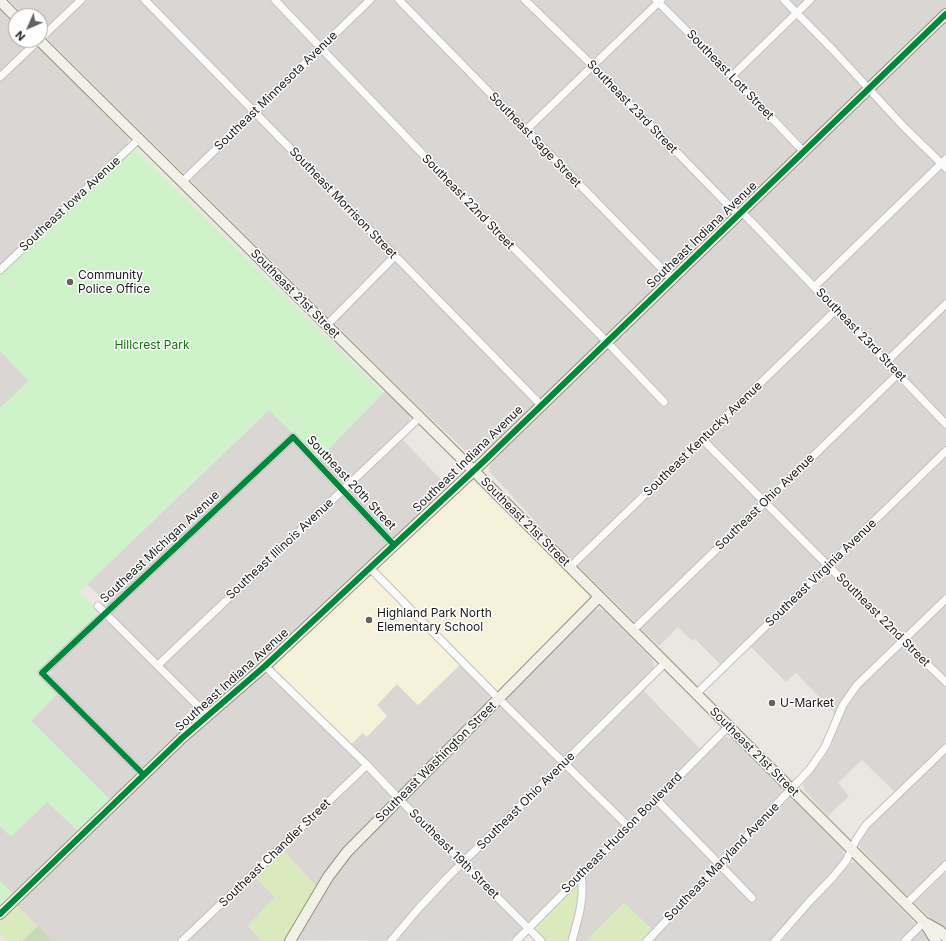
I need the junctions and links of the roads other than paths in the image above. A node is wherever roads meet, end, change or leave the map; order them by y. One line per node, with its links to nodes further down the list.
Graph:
1 (81, 0): 14 (street)
2 (145, 0): 22 (street, Southeast Morrison Street)
3 (274, 0): 17 (street, Southeast 22nd Street)
4 (370, 0): 17 (street, Southeast Minnesota Avenue)
5 (399, 0): 23 (street, Southeast Sage Street)
6 (525, 0): 18 (street, Southeast 23rd Street)
7 (784, 0): 12 (street)
8 (810, 0): 12 (street)
9 (658, 1): 18 (street); 19 (street, Southeast Lott Street)
10 (0, 2): 11 (street)
11 (8, 10)
12 (797, 13): 19 (street); 21 (street)
13 (946, 14): 21 (street, Southeast Indiana Avenue)
14 (48, 31)
15 (31, 48): 20 (street)
16 (47, 48): 24 (street, Southeast 21st Street)
17 (320, 49): 22 (street, Southeast Minnesota Avenue); 36 (street, Southeast 22nd Street)
18 (592, 66): 23 (street); 28 (street, Southeast 23rd Street)
19 (732, 76): 25 (street, Southeast Lott Street)
20 (0, 77)
21 (869, 89): 25 (street, Southeast Indiana Avenue); 26 (street)
22 (254, 112): 27 (street, Southeast Minnesota Avenue); 29 (street, Southeast Morrison Street)
23 (526, 130): 31 (street, Southeast Sage Street)
24 (139, 139): 27 (street, Southeast 21st Street); 30 (street, Southeast Iowa Avenue)
25 (804, 152): 28 (street, Southeast Indiana Avenue)
26 (944, 163): 32 (street)
27 (182, 182): 35 (street, Southeast 21st Street)
28 (740, 213): 31 (street, Southeast Indiana Avenue); 32 (street, Southeast 23rd Street)
29 (395, 256): 35 (street); 40 (street, Southeast Morrison Street)
30 (0, 270)
31 (672, 279): 36 (street, Southeast Indiana Avenue)
32 (814, 287): 34 (street, Southeast 23rd Street)
33 (946, 304): 37 (street)
34 (836, 310): 37 (street, Southeast 23rd Street); 44 (street, Southeast Kentucky Avenue)
35 (327, 325): 41 (street, Southeast 21st Street)
36 (607, 342): 39 (street, Southeast 22nd Street); 40 (street, Southeast Indiana Avenue)
37 (886, 362): 38 (street, Southeast 23rd Street)
38 (898, 374): 42 (street, Southeast 23rd Street); 48 (street, Southeast Ohio Avenue)
39 (664, 402)
40 (541, 405): 46 (street, Southeast Indiana Avenue)
41 (420, 417): 46 (street, Southeast 21st Street); 47 (street, Southeast Illinois Avenue)
42 (946, 424)
43 (293, 437): 47 (street, Southeast 20th Street); 56 (street, Southeast Michigan Avenue)
44 (702, 439): 48 (street, Southeast 22nd Street); 51 (street, Southeast Kentucky Avenue)
45 (946, 452): 50 (street, Southeast Virginia Avenue)
46 (473, 470): 49 (street, Southeast Indiana Avenue); 51 (street, Southeast 21st Street)
47 (343, 490): 49 (street, Southeast 20th Street); 60 (street, Southeast Illinois Avenue)
48 (765, 502): 50 (street, Southeast 22nd Street); 57 (street, Southeast Ohio Avenue)
49 (394, 545): 52 (street, Southeast Indiana Avenue)
50 (828, 566): 58 (street, Southeast 22nd Street); 63 (street, Southeast Virginia Avenue)
51 (570, 567): 53 (street, Southeast 21st Street)
52 (370, 568): 61 (street, Southeast Indiana Avenue); 64 (street)
53 (599, 597): 57 (street, Southeast 21st Street); 64 (street, Southeast Washington Street)
54 (946, 599): 58 (street, Southeast Maryland Avenue)
55 (98, 606): 56 (street)
56 (105, 614): 60 (street); 70 (street, Southeast Michigan Avenue)
57 (633, 630): 59 (street, Southeast 21st Street)
58 (903, 641): 62 (street, Southeast 22nd Street); 71 (street, Southeast Maryland Avenue)
59 (665, 663): 63 (street, Southeast 21st Street); 68 (street, Southeast Ohio Avenue)
60 (158, 665): 65 (street)
61 (265, 666): 65 (street, Southeast Indiana Avenue); 69 (street, Southeast 19th Street)
62 (946, 682)
63 (696, 694): 66 (street, Southeast 21st Street)
64 (499, 699): 68 (street); 72 (street, Southeast Washington Street)
65 (208, 716): 70 (street, Southeast Indiana Avenue)
66 (729, 726): 71 (street, Southeast 21st Street); 73 (street, Southeast Hudson Boulevard)
67 (946, 748): 75 (street)
68 (564, 763): 74 (street); 76 (street, Southeast Ohio Avenue)
69 (367, 765): 72 (street, Southeast 19th Street); 86 (street, Southeast Chandler Street)
70 (144, 775): 82 (street, Southeast Indiana Avenue)
71 (791, 790): 75 (street, Southeast 21st Street); 77 (street, Southeast Maryland Avenue)
72 (399, 799): 76 (street, Southeast 19th Street); 87 (street, Southeast Washington Street)
73 (656, 799): 74 (street, Southeast Hudson Boulevard); 77 (street)
74 (629, 827): 79 (street, Southeast Hudson Boulevard)
75 (852, 850): 81 (street, Southeast 21st Street); 93 (street)
76 (464, 863): 84 (street, Southeast 19th Street); 88 (street, Southeast Ohio Avenue)
77 (720, 864): 80 (street); 92 (street, Southeast Maryland Avenue)
78 (946, 865): 81 (street)
79 (581, 875): 84 (street, Southeast Hudson Boulevard); 91 (street)
80 (752, 898)
81 (906, 904): 83 (street, Southeast 21st Street)
82 (0, 914)
83 (924, 922): 85 (street, Southeast 21st Street); 94 (street); 95 (street, Southeast 21st Street)
84 (529, 928): 89 (street, Southeast Hudson Boulevard); 90 (street, Southeast 19th Street)
85 (946, 937)
86 (182, 941)
87 (290, 941)
88 (391, 941)
89 (516, 941)
90 (541, 941)
91 (572, 941)
92 (647, 941)
93 (775, 941)
94 (905, 941)
95 (936, 941)

